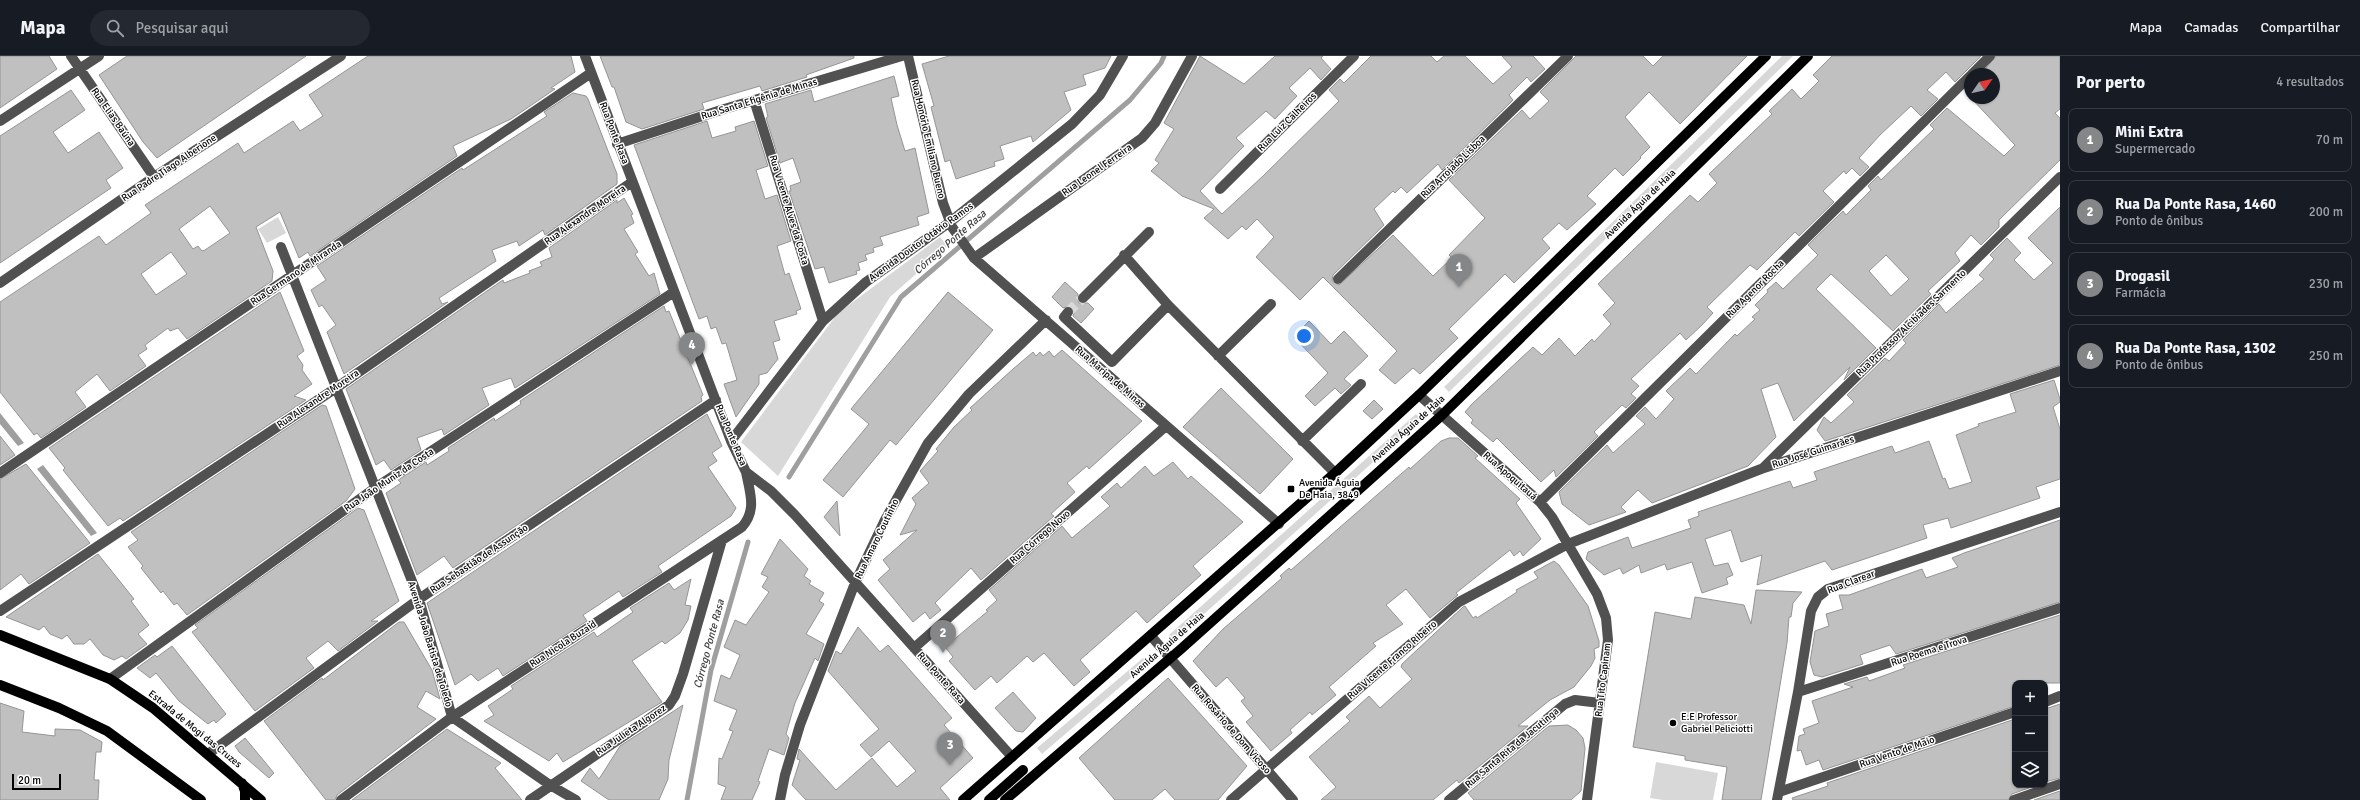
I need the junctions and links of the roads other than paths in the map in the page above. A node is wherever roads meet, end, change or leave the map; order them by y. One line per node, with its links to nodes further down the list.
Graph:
1 (71, 56): 15 (street, Rua Elias Baúna)
2 (99, 56): 15 (street)
3 (341, 56): 22 (street, Rua Padre Tiago Alberione)
4 (585, 56): 16 (street, Rua Ponte Rasa)
5 (902, 56): 18 (street, Rua Santa Efigênia de Minas)
6 (908, 56): 25 (street, Rua Honório Emiliano Bueno)
7 (1123, 56): 25 (street, Avenida Doutor Otávio Ramos)
8 (1192, 56): 29 (street, Rua Leonel Ferreira)
9 (1354, 56): 24 (street, Rua Luiz Calheiros)
10 (1568, 56): 31 (street, Rua Arrojado Lisboa)
11 (1766, 56): 44 (main road, Avenida Águia de Haia)
12 (1808, 56): 46 (main road, Avenida Águia de Haia)
13 (1990, 56): 14 (street, Rua Agenor Rocha)
14 (1978, 68)
15 (79, 69): 19 (street); 22 (street, Rua Elias Baúna)
16 (591, 73): 20 (street, Rua Ponte Rasa); 30 (street, Rua Germano de Miranda)
17 (1964, 82): 55 (street, Rua Agenor Rocha)
18 (754, 100): 20 (street, Rua Santa Efigênia de Minas); 38 (street, Rua Vicente Alves da Costa)
19 (0, 121)
20 (617, 144): 23 (street, Rua Ponte Rasa)
21 (2060, 176): 50 (street, Rua Professor Alcibíades Sarmento)
22 (154, 177): 32 (street, Rua Padre Tiago Alberione)
23 (632, 182): 33 (street, Rua Ponte Rasa); 43 (street, Rua Alexandre Moreira)
24 (1220, 189)
25 (951, 225): 29 (street, Rua Maripa de Minas); 38 (street, Avenida Doutor Otávio Ramos)
26 (1149, 232): 28 (street)
27 (281, 247): 30 (street, Avenida João Batista de Toledo)
28 (1124, 255): 34 (street); 36 (street)
29 (973, 256): 39 (street, Rua Maripa de Minas)
30 (291, 276): 43 (street, Avenida João Batista de Toledo); 53 (street, Rua Germano de Miranda)
31 (1338, 279)
32 (0, 283)
33 (674, 292): 45 (street, Rua Ponte Rasa); 54 (street, Rua João Muniz da Costa)
34 (1083, 298)
35 (1271, 304): 40 (street)
36 (1168, 306): 37 (street); 40 (street)
37 (1068, 312)
38 (823, 320): 48 (street, Avenida Doutor Otávio Ramos)
39 (1046, 320): 47 (street, Rua Maripa de Minas); 60 (street, Rua Amaro Coutinho)
40 (1218, 356): 49 (street)
41 (2060, 371): 50 (street, Rua José Guimarães)
42 (1361, 384): 49 (street)
43 (336, 388): 54 (street, Avenida João Batista de Toledo); 63 (street, Rua Alexandre Moreira)
44 (1419, 395): 46 (street, Rua Apoquitauá); 52 (main road, Avenida Águia de Haia)
45 (716, 400): 48 (street, Rua Ponte Rasa); 61 (street, Rua Sebastião de Assunção)
46 (1441, 416): 55 (street, Rua Apoquitauá); 67 (main road, Avenida Águia de Haia)
47 (1166, 426): 57 (street, Rua Maripa de Minas); 66 (street, Rua Córrego Novo)
48 (731, 441): 51 (street, Rua Ponte Rasa)
49 (1302, 441): 52 (street)
50 (1761, 469): 59 (street, Rua José Guimarães)
51 (746, 472): 58 (street, Rua Nicola Buzaid); 60 (street, Rua Ponte Rasa)
52 (1336, 473): 57 (main road, Avenida Águia de Haia)
53 (0, 474)
54 (375, 488): 61 (street, Avenida João Batista de Toledo); 68 (street, Rua João Muniz da Costa)
55 (1540, 502): 59 (street, Rua Apoquitauá)
56 (2060, 512): 70 (street, Rua Clarear)
57 (1279, 524): 65 (main road, Avenida Águia de Haia)
58 (722, 540): 75 (street, Rua Nicola Buzaid); 83 (street, Rua Julieta Algorez)
59 (1568, 544): 73 (street, Rua Tito Capinam); 79 (street, Rua Vicente Franco Ribeiro)
60 (855, 583): 66 (street, Rua Ponte Rasa); 91 (street, Rua Amaro Coutinho)
61 (419, 599): 75 (street, Avenida João Batista de Toledo); 76 (street, Rua Sebastião de Assunção)
62 (2060, 608): 70 (street, Rua Poema e Trova)
63 (0, 610)
64 (0, 635): 68 (main road, Estrada de Mogi das Cruzes)
65 (1151, 636): 67 (street, Rua Rosário de Dom Vicoso); 77 (main road, Avenida Águia de Haia)
66 (914, 648): 77 (street, Rua Ponte Rasa)
67 (1171, 658): 79 (street, Rua Rosário de Dom Vicoso); 80 (main road, Avenida Águia de Haia)
68 (110, 679): 76 (main road, Estrada de Mogi das Cruzes)
69 (0, 685): 85 (main road)
70 (1798, 692): 84 (street, Rua Clarear)
71 (2060, 696): 72 (street)
72 (2048, 701)
73 (1600, 703): 97 (street, Rua Santa Rita da Jacutinga); 98 (street, Rua Tito Capinam)
74 (2012, 713): 84 (street, Rua Vento de Maio)
75 (452, 717): 83 (street, Avenida João Batista de Toledo); 88 (street, Rua Nicola Buzaid)
76 (208, 754): 81 (main road, Estrada de Mogi das Cruzes)
77 (1012, 757): 78 (main road); 92 (main road, Avenida Águia de Haia)
78 (1023, 770): 80 (main road); 93 (main road)
79 (1266, 770): 95 (street, Rua Vicente Franco Ribeiro); 96 (street, Rua Rosário de Dom Vicoso)
80 (1030, 778): 94 (main road, Avenida Águia de Haia)
81 (242, 782): 86 (main road); 87 (main road, Estrada de Mogi das Cruzes)
82 (2060, 784): 99 (street)
83 (550, 785): 89 (street, Rua Julieta Algorez); 90 (street, Avenida João Batista de Toledo)
84 (1778, 796)
85 (201, 800)
86 (245, 800)
87 (261, 800)
88 (341, 800)
89 (530, 800)
90 (576, 800)
91 (780, 800)
92 (963, 800)
93 (989, 800)
94 (1005, 800)
95 (1231, 800)
96 (1293, 800)
97 (1449, 800)
98 (1586, 800)
99 (2014, 800)

